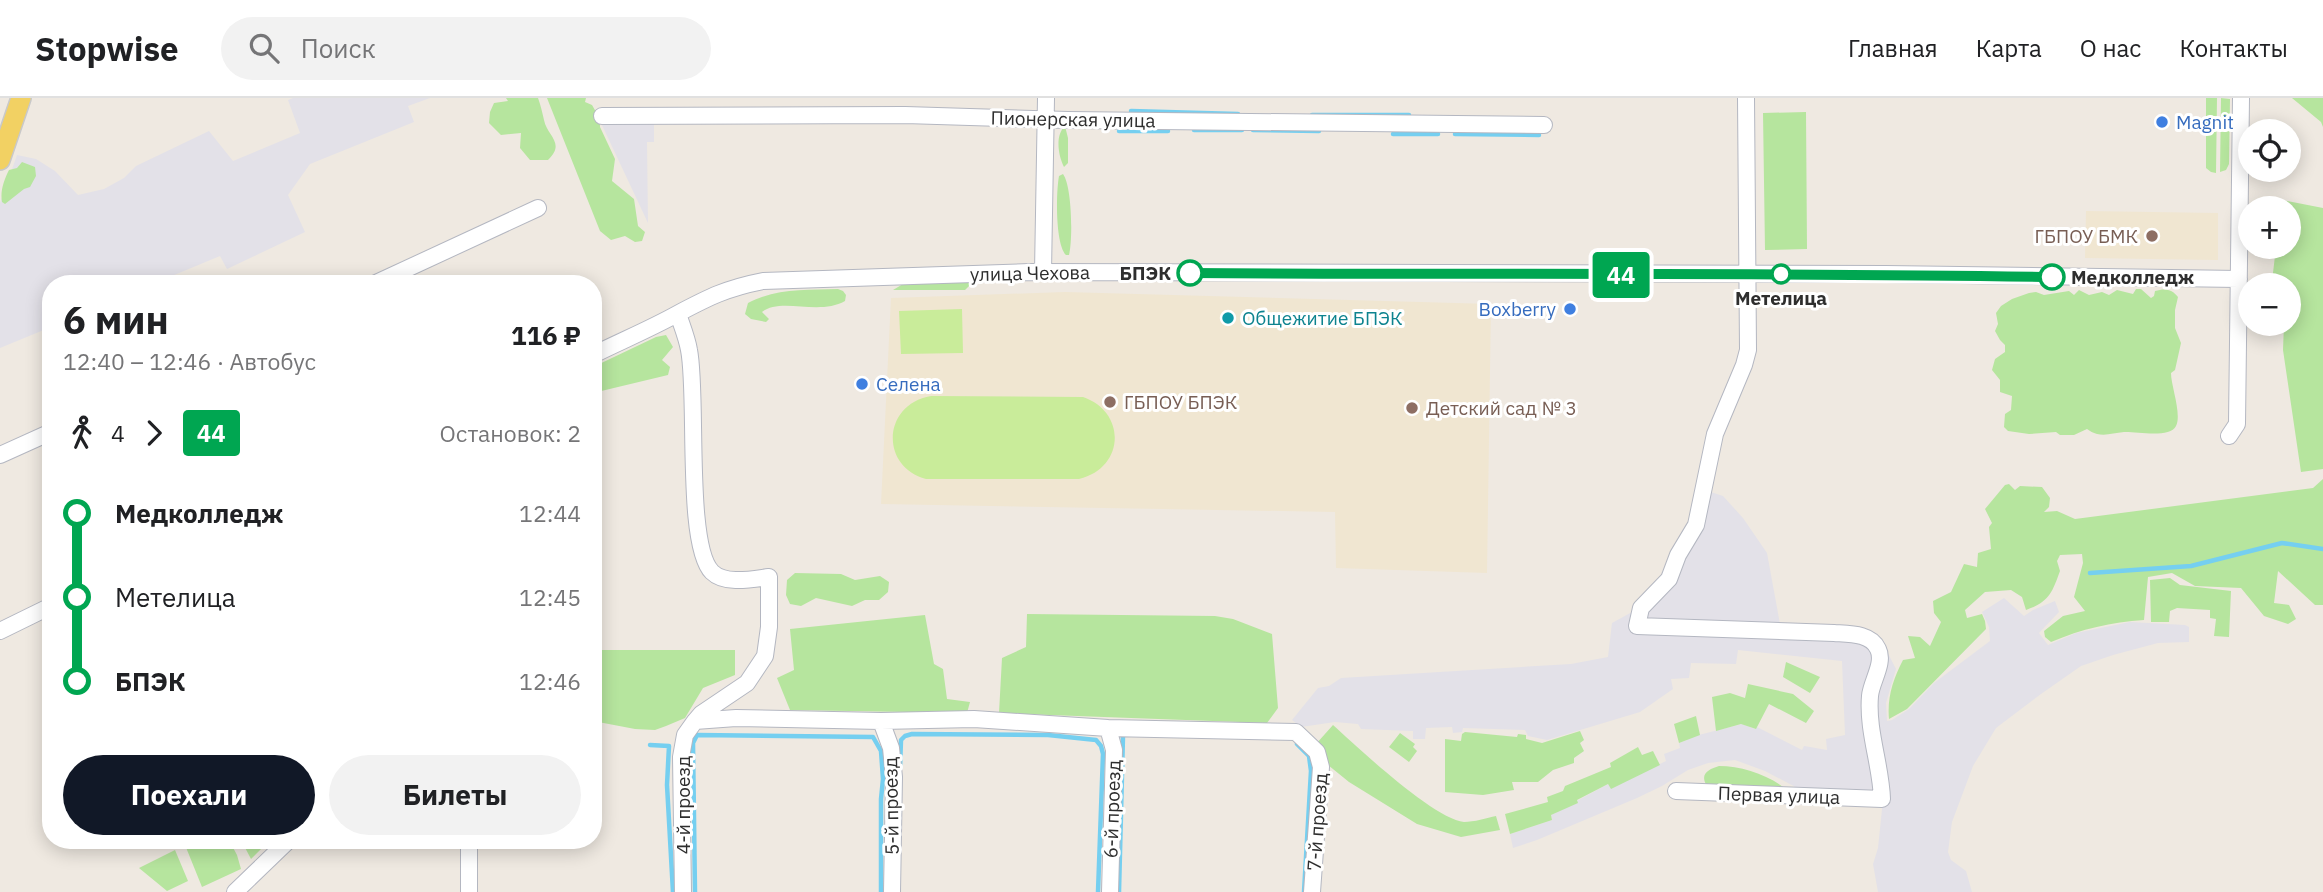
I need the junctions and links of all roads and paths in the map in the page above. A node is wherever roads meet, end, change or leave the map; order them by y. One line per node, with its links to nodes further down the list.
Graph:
1 (21, 98): 8 (main road)
2 (1046, 98): 6 (street)
3 (1746, 98): 12 (street)
4 (2241, 98): 11 (street)
5 (602, 116): 6 (street, Пионерская улица)
6 (1046, 119): 7 (street, Пионерская улица); 10 (street)
7 (1544, 125)
8 (0, 160)
9 (538, 208): 13 (street)
10 (1043, 272): 12 (street, улица Чехова); 15 (street, улица Чехова)
11 (2239, 273)
12 (1749, 274): 14 (street, улица Чехова); 26 (street, Первая улица)
13 (393, 275)
14 (2238, 279)
15 (678, 314): 17 (street, улица Чехова); 24 (street)
16 (2238, 336): 19 (street)
17 (602, 351)
18 (42, 436): 20 (street)
19 (2229, 436)
20 (0, 455)
21 (42, 610): 22 (street)
22 (0, 631)
23 (881, 720): 24 (street); 25 (street); 32 (street, 5-й проезд)
24 (695, 721): 31 (street, 4-й проезд)
25 (1108, 728): 33 (street, 6-й проезд); 34 (street, 7-й проезд)
26 (1676, 791)
27 (280, 849): 29 (street)
28 (469, 849): 30 (street)
29 (235, 892)
30 (469, 892)
31 (683, 892)
32 (892, 892)
33 (1110, 892)
34 (1312, 892)

